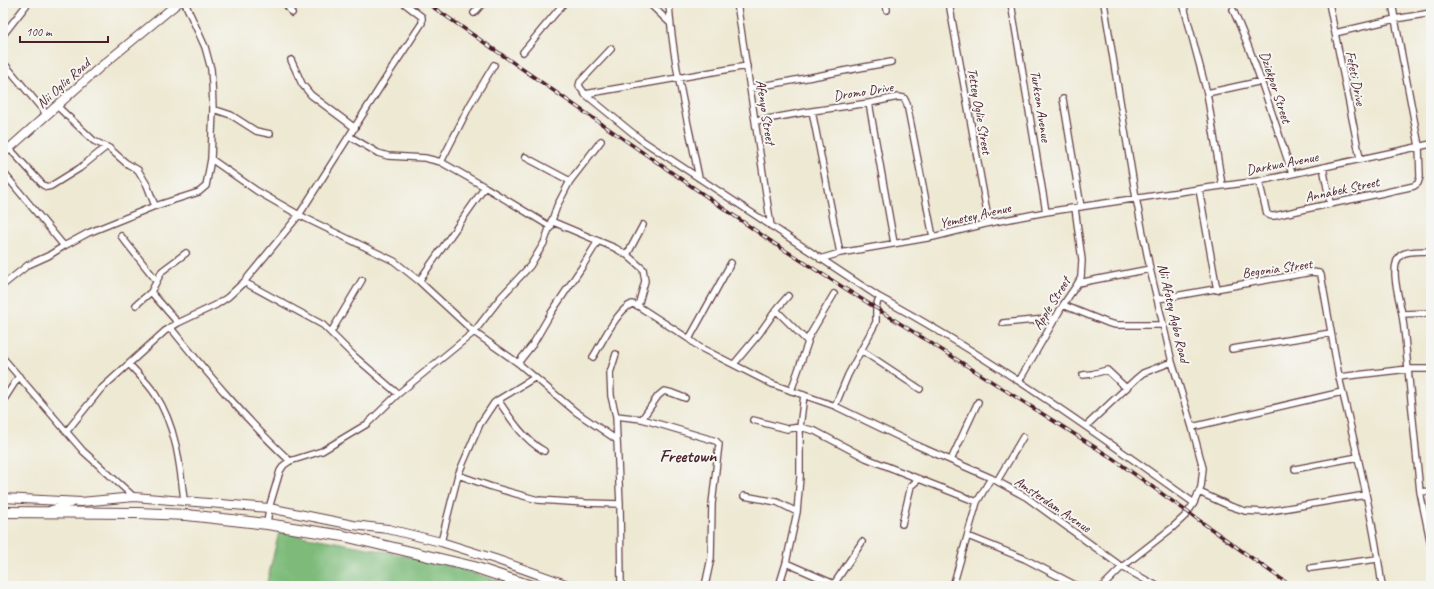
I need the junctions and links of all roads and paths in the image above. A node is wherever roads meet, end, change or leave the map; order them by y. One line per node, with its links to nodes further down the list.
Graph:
1 (28, 3): 26 (street)
2 (178, 3): 41 (street, Nii Oglie Road)
3 (185, 3): 42 (street)
4 (285, 3): 20 (street)
5 (404, 3): 46 (street)
6 (483, 3): 21 (street)
7 (564, 3): 28 (street)
8 (649, 3): 24 (street)
9 (669, 3): 24 (street)
10 (737, 3): 33 (street, Afenyo Street)
11 (886, 3): 18 (street)
12 (949, 3): 73 (street, Tettey Oglie Street)
13 (1011, 3): 71 (street, Turkson Avenue)
14 (1104, 3): 67 (street, Nii Afotey Agbo Road)
15 (1183, 3): 37 (street)
16 (1329, 3): 25 (street, Fefeti Drive)
17 (1392, 3): 23 (street)
18 (887, 10)
19 (1233, 10): 35 (street, Dziekpor Street)
20 (292, 13)
21 (474, 13)
22 (1431, 13): 23 (street)
23 (1395, 19): 25 (street); 52 (street)
24 (670, 23): 34 (street)
25 (1335, 33): 55 (street, Fefeti Drive)
26 (3, 35)
27 (611, 49): 38 (street)
28 (523, 52)
29 (291, 60): 46 (street)
30 (3, 62): 44 (street)
31 (891, 62): 36 (street)
32 (494, 65): 57 (street)
33 (747, 66): 34 (street); 36 (street, Afenyo Street)
34 (680, 77): 38 (street); 61 (street)
35 (1262, 81): 37 (street); 60 (street, Dziekpor Street)
36 (750, 88): 45 (street, Afenyo Street)
37 (1207, 93): 64 (street)
38 (585, 94): 61 (street)
39 (1063, 99): 70 (street, Apple Street)
40 (868, 103): 43 (street, Dromo Drive); 78 (street, Dromo Drive); 80 (street)
41 (57, 106): 44 (street, Nii Oglie Road); 51 (street)
42 (213, 109): 47 (street); 56 (street)
43 (812, 111): 45 (street, Dromo Drive); 83 (street)
44 (47, 115): 53 (street, Nii Oglie Road)
45 (756, 121): 76 (street, Afenyo Street)
46 (355, 128): 48 (street)
47 (270, 134)
48 (350, 136): 57 (street); 72 (street)
49 (601, 141): 63 (street)
50 (1431, 144): 52 (street, Darkwa Avenue)
51 (106, 146): 53 (street); 69 (street)
52 (1418, 146): 55 (street, Darkwa Avenue); 68 (street, Annabek Street)
53 (6, 151)
54 (526, 157): 63 (street)
55 (1360, 158): 58 (street, Darkwa Avenue)
56 (211, 159): 69 (street); 72 (street)
57 (442, 162): 65 (street)
58 (1323, 167): 60 (street, Darkwa Avenue); 68 (street)
59 (3, 172): 81 (street)
60 (1292, 173): 62 (street, Darkwa Avenue)
61 (699, 178): 76 (street)
62 (1260, 180): 64 (street, Darkwa Avenue); 68 (street, Annabek Street)
63 (570, 181): 74 (street)
64 (1222, 185): 66 (street, Darkwa Avenue)
65 (485, 187): 74 (street); 91 (street)
66 (1198, 189): 67 (street, Darkwa Avenue); 95 (street)
67 (1136, 198): 70 (street, Yemetey Avenue); 88 (street, Nii Afotey Agbo Road)
68 (1330, 203)
69 (155, 206): 81 (street)
70 (1078, 207): 71 (street, Yemetey Avenue); 93 (street, Apple Street)
71 (1046, 212): 73 (street, Yemetey Avenue)
72 (299, 215): 91 (street); 92 (street)
73 (989, 223): 78 (street, Yemetey Avenue)
74 (551, 224): 79 (street); 113 (street)
75 (643, 225): 85 (street)
76 (771, 226): 86 (street)
77 (121, 236): 89 (street)
78 (933, 237): 80 (street, Yemetey Avenue)
79 (598, 241): 85 (street); 123 (street)
80 (894, 243): 83 (street, Yemetey Avenue)
81 (64, 246): 94 (street)
82 (1431, 251): 106 (street)
83 (840, 252): 86 (street, Yemetey Avenue)
84 (186, 253): 89 (street)
85 (627, 255): 103 (street)
86 (820, 258): 99 (street)
87 (731, 263): 115 (street)
88 (1150, 269): 93 (street); 100 (street, Nii Afotey Agbo Road)
89 (156, 280): 96 (street)
90 (362, 280): 112 (street)
91 (419, 281): 113 (street)
92 (244, 282): 108 (street); 112 (street)
93 (1078, 283): 102 (street, Apple Street)
94 (3, 285)
95 (1217, 290): 100 (street, Begonia Street); 114 (street, Begonia Street)
96 (151, 292): 101 (street); 108 (street)
97 (834, 294): 116 (street)
98 (788, 296): 104 (street)
99 (879, 297): 118 (street); 132 (street)
100 (1158, 299): 110 (street, Nii Afotey Agbo Road)
101 (136, 305)
102 (1063, 305): 107 (street, Apple Street); 110 (street)
103 (638, 306): 115 (street, Amsterdam Avenue); 121 (street)
104 (776, 310): 116 (street); 125 (street)
105 (1431, 312): 106 (street)
106 (1402, 314): 126 (street)
107 (1056, 318): 109 (street); 132 (street, Apple Street)
108 (178, 323): 111 (street)
109 (1003, 323)
110 (1163, 325): 122 (street, Nii Afotey Agbo Road)
111 (170, 327): 124 (street); 156 (street)
112 (330, 332): 137 (street)
113 (474, 332): 123 (street); 137 (street)
114 (1331, 333): 117 (street); 130 (street, Begonia Street)
115 (690, 339): 125 (street, Amsterdam Avenue)
116 (807, 340): 135 (street)
117 (1232, 349)
118 (861, 350): 134 (street); 143 (street)
119 (616, 354): 144 (street)
120 (3, 358): 129 (street)
121 (594, 358)
122 (1172, 362): 133 (street); 149 (street, Nii Afotey Agbo Road)
123 (518, 363): 131 (street)
124 (129, 364): 150 (street); 169 (street)
125 (734, 364): 135 (street, Amsterdam Avenue)
126 (1408, 369): 127 (street); 130 (street); 164 (street)
127 (1431, 369)
128 (1083, 375): 133 (street)
129 (19, 376): 141 (street); 150 (street)
130 (1339, 377): 136 (street, Begonia Street)
131 (534, 378): 140 (street); 152 (street)
132 (1019, 381): 147 (street)
133 (1125, 387): 147 (street)
134 (920, 389)
135 (791, 391): 138 (street, Amsterdam Avenue)
136 (1342, 392): 149 (street); 154 (street, Begonia Street)
137 (398, 394): 156 (street)
138 (804, 395): 143 (street, Amsterdam Avenue); 148 (street)
139 (685, 398): 145 (street)
140 (498, 400): 153 (street); 158 (street)
141 (3, 401)
142 (978, 402): 155 (street)
143 (835, 406): 155 (street, Amsterdam Avenue)
144 (616, 416): 145 (street); 152 (street)
145 (642, 419): 191 (street)
146 (753, 420): 148 (street)
147 (1086, 426): 173 (street)
148 (800, 427): 160 (street); 176 (street)
149 (1192, 427): 163 (street, Nii Afotey Agbo Road)
150 (67, 431): 167 (street)
151 (1023, 437): 161 (street)
152 (617, 440): 172 (street)
153 (544, 451)
154 (1358, 456): 157 (street); 166 (street, Begonia Street)
155 (951, 460): 159 (street, Amsterdam Avenue)
156 (290, 461): 174 (street)
157 (1295, 469)
158 (458, 475): 172 (street); 181 (street)
159 (991, 478): 161 (street, Amsterdam Avenue); 171 (street)
160 (919, 480): 171 (street); 179 (street)
161 (997, 481): 186 (street, Amsterdam Avenue)
162 (1431, 491): 164 (street)
163 (1199, 492): 166 (street); 173 (street, Nii Afotey Agbo Road)
164 (1420, 492): 183 (street)
165 (744, 496): 176 (street)
166 (1366, 496): 184 (street, Begonia Street)
167 (134, 497): 169 (street); 170 (street)
168 (3, 498): 170 (street)
169 (184, 500): 174 (street)
170 (81, 502): 177 (street)
171 (977, 502): 180 (street)
172 (620, 504): 190 (street)
173 (1194, 504): 186 (street, Nii Afotey Agbo Road)
174 (269, 508): 178 (street); 181 (street)
175 (3, 512): 177 (highway)
176 (797, 512): 185 (street)
177 (30, 513): 178 (highway)
178 (267, 524): 188 (highway)
179 (902, 524)
180 (968, 536): 193 (street); 194 (street)
181 (440, 542): 189 (street)
182 (862, 542): 185 (street)
183 (1431, 545)
184 (1377, 558): 187 (street); 197 (street, Begonia Street)
185 (786, 564): 192 (street)
186 (1122, 567): 195 (street, Nii Afotey Agbo Road); 196 (street, Amsterdam Avenue)
187 (1311, 568)
188 (531, 586)
189 (571, 586)
190 (621, 586)
191 (705, 586)
192 (779, 586)
193 (953, 586)
194 (1077, 586)
195 (1103, 586)
196 (1157, 586)
197 (1382, 586)

